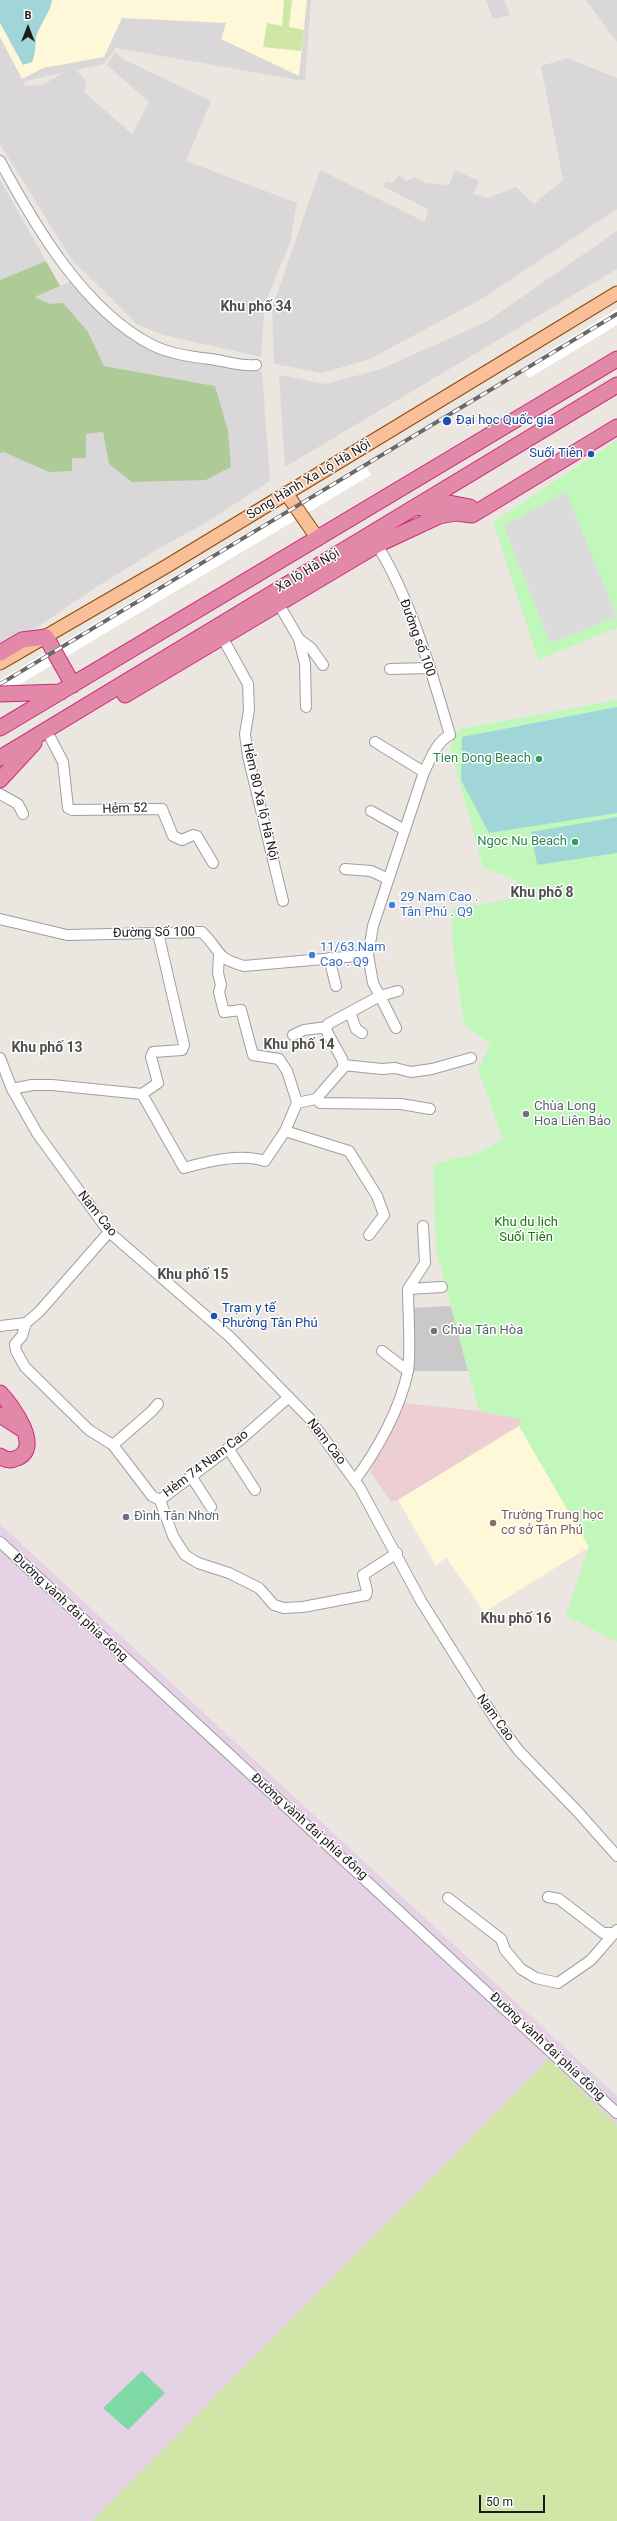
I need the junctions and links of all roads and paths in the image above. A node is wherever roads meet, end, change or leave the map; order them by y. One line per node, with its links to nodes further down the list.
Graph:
1 (0, 161): 4 (street)
2 (617, 293): 7 (main road, Song Hành Xa Lộ Hà Nội)
3 (617, 359): 10 (highway, Xa lộ Hà Nội)
4 (256, 365)
5 (617, 384): 9 (highway, Xa lộ Hà Nội)
6 (617, 427): 8 (highway, Xa lộ Hà Nội)
7 (286, 493): 10 (main road); 13 (main road, Song Hành Xa Lộ Hà Nội)
8 (483, 509): 9 (highway); 11 (highway, Xa lộ Hà Nội)
9 (408, 511): 11 (highway, Xa lộ Hà Nội)
10 (318, 539): 23 (highway, Xa lộ Hà Nội)
11 (373, 539): 12 (highway, Xa lộ Hà Nội); 19 (street, Đường số 100); 22 (highway, Xa lộ Hà Nội)
12 (278, 603): 14 (highway, Xa lộ Hà Nội); 15 (street)
13 (46, 637): 16 (highway); 17 (main road, Song Hành Xa Lộ Hà Nội); 23 (highway)
14 (222, 637): 21 (highway, Xa lộ Hà Nội); 41 (street, Hẻm 80 Xa lộ Hà Nội)
15 (299, 639): 18 (street); 25 (street)
16 (0, 653)
17 (0, 663)
18 (324, 665)
19 (429, 668): 20 (street); 32 (street, Đường số 100)
20 (390, 669)
21 (159, 675): 22 (highway); 27 (highway, Xa lộ Hà Nội)
22 (132, 679): 27 (highway, Xa lộ Hà Nội)
23 (67, 689): 24 (highway); 26 (highway, Xa lộ Hà Nội)
24 (0, 694)
25 (306, 707)
26 (0, 728)
27 (48, 735): 29 (highway); 30 (highway, Xa lộ Hà Nội); 38 (street, Hẻm 52)
28 (375, 742): 32 (street)
29 (23, 755): 31 (highway); 33 (highway)
30 (0, 758)
31 (0, 769)
32 (424, 772): 37 (street)
33 (0, 780)
34 (0, 794): 36 (street)
35 (371, 811): 37 (street)
36 (23, 814)
37 (404, 830): 40 (street)
38 (213, 863)
39 (345, 869): 40 (street)
40 (388, 879): 45 (street)
41 (283, 901)
42 (0, 919): 43 (street, Đường Số 100)
43 (158, 933): 44 (street, Đường Số 100); 59 (street)
44 (219, 955): 46 (street, Đường Số 100); 61 (street)
45 (368, 955): 46 (street, Đường Số 100); 49 (street)
46 (329, 958): 47 (street)
47 (336, 986)
48 (398, 991): 49 (street)
49 (380, 996): 50 (street); 52 (street)
50 (350, 1012): 51 (street); 53 (street)
51 (327, 1026): 54 (street); 57 (street)
52 (396, 1028)
53 (362, 1033)
54 (293, 1035)
55 (0, 1058): 58 (street, Nam Cao)
56 (471, 1058): 57 (street)
57 (343, 1064): 60 (street)
58 (12, 1089): 59 (street); 65 (street, Nam Cao)
59 (142, 1094): 63 (street)
60 (318, 1101): 61 (street); 62 (street)
61 (298, 1102): 63 (street)
62 (430, 1109)
63 (286, 1131): 66 (street)
64 (423, 1226): 68 (street)
65 (109, 1232): 69 (street); 74 (street, Nam Cao)
66 (369, 1235)
67 (442, 1287): 68 (street)
68 (408, 1289): 72 (street)
69 (26, 1323): 70 (street); 80 (street)
70 (0, 1326)
71 (382, 1351): 72 (street)
72 (408, 1371): 84 (street)
73 (0, 1393): 78 (highway)
74 (289, 1397): 81 (street, Hẻm 74 Nam Cao); 84 (street, Nam Cao)
75 (158, 1404): 80 (street)
76 (0, 1406): 78 (highway)
77 (0, 1415): 79 (highway)
78 (16, 1416): 79 (highway)
79 (23, 1429): 82 (highway)
80 (113, 1445): 86 (street, Hẻm 74 Nam Cao)
81 (228, 1448): 83 (street, Hẻm 74 Nam Cao); 85 (street)
82 (0, 1456)
83 (191, 1476): 86 (street, Hẻm 74 Nam Cao); 87 (street)
84 (355, 1480): 89 (street, Nam Cao)
85 (255, 1490)
86 (160, 1500): 89 (street)
87 (211, 1507)
88 (0, 1542): 94 (street, Đường vành đai phía đông)
89 (397, 1553): 90 (street, Nam Cao)
90 (617, 1856)
91 (548, 1897): 93 (street)
92 (448, 1898): 93 (street)
93 (615, 1931)
94 (617, 2113)

